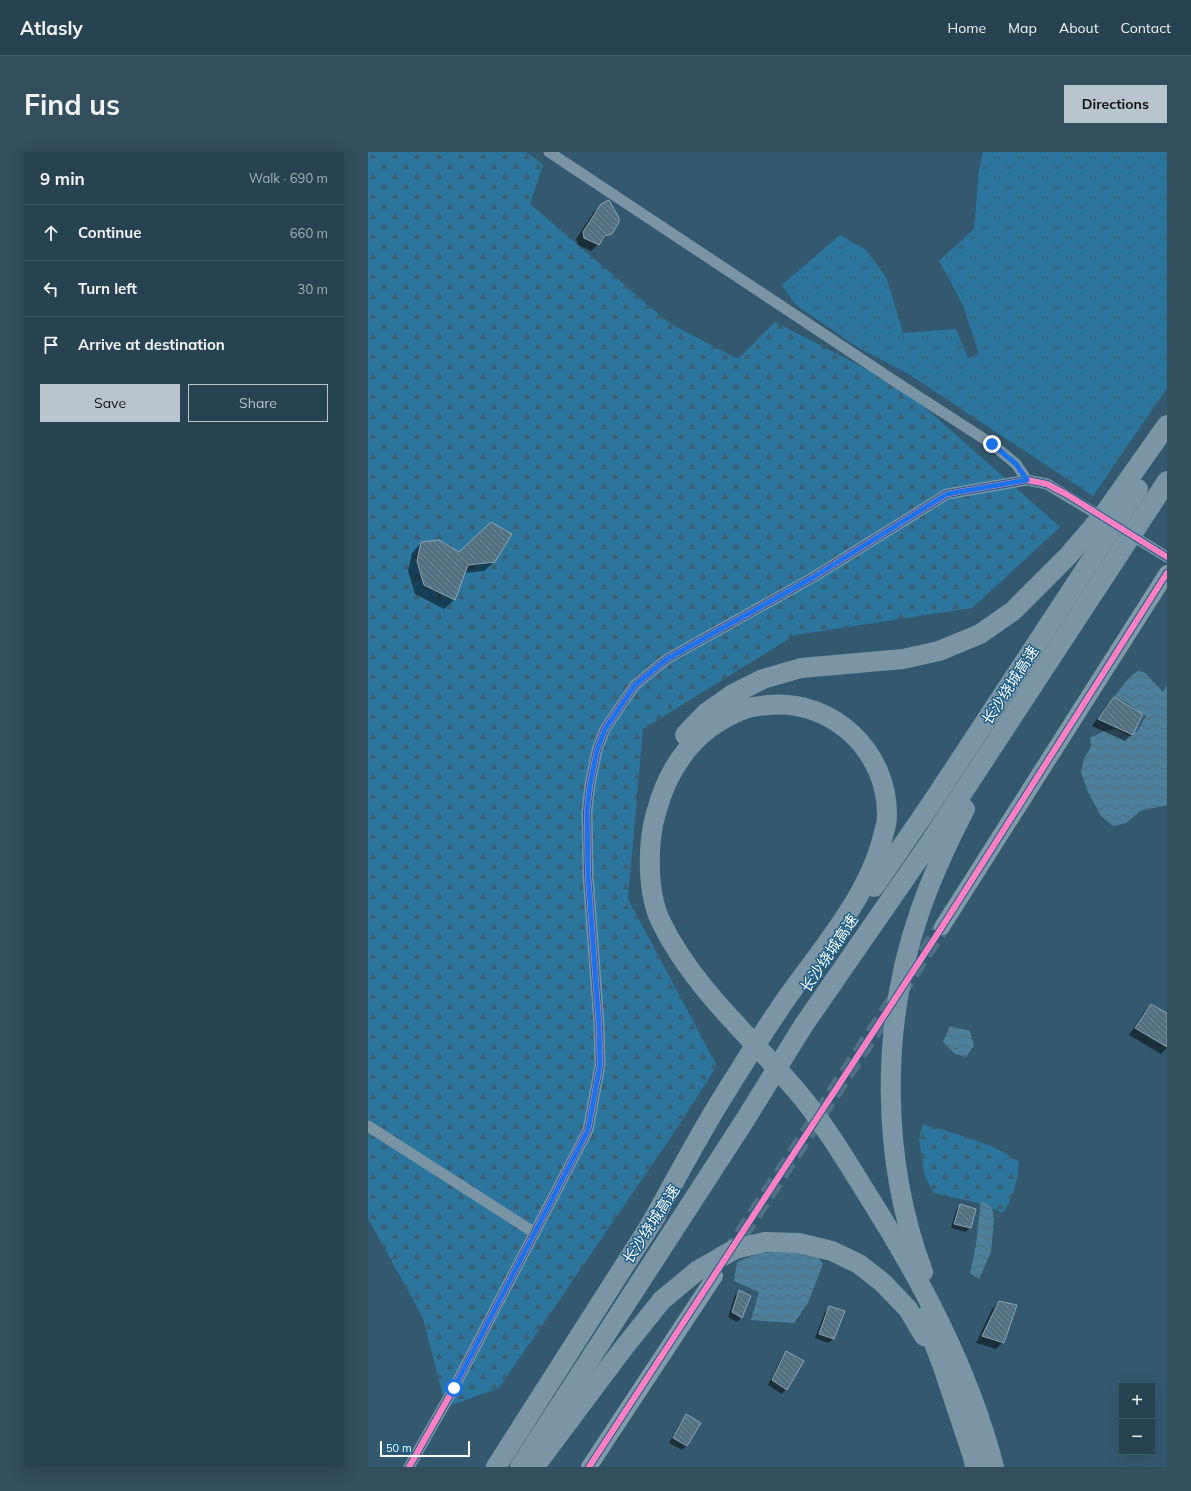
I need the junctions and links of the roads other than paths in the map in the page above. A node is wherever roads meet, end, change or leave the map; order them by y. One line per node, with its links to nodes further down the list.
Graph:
1 (549, 152): 4 (street)
2 (1167, 426): 3 (highway)
3 (1162, 444): 8 (highway, 长沙绕城高速); 15 (highway)
4 (1027, 480): 6 (street); 12 (street)
5 (1167, 481): 8 (highway)
6 (1167, 557)
7 (1167, 573): 9 (street)
8 (1098, 577): 10 (highway, 长沙绕城高速); 14 (highway); 18 (highway, 长沙绕城高速)
9 (942, 927)
10 (787, 1007): 14 (highway); 17 (highway, 长沙绕城高速)
11 (368, 1126): 12 (street)
12 (535, 1233): 16 (street)
13 (715, 1276): 20 (street)
14 (949, 1342): 22 (highway)
15 (943, 1367): 19 (highway); 21 (highway)
16 (409, 1467)
17 (496, 1467)
18 (520, 1467)
19 (535, 1467)
20 (589, 1467)
21 (975, 1467)
22 (994, 1467)

